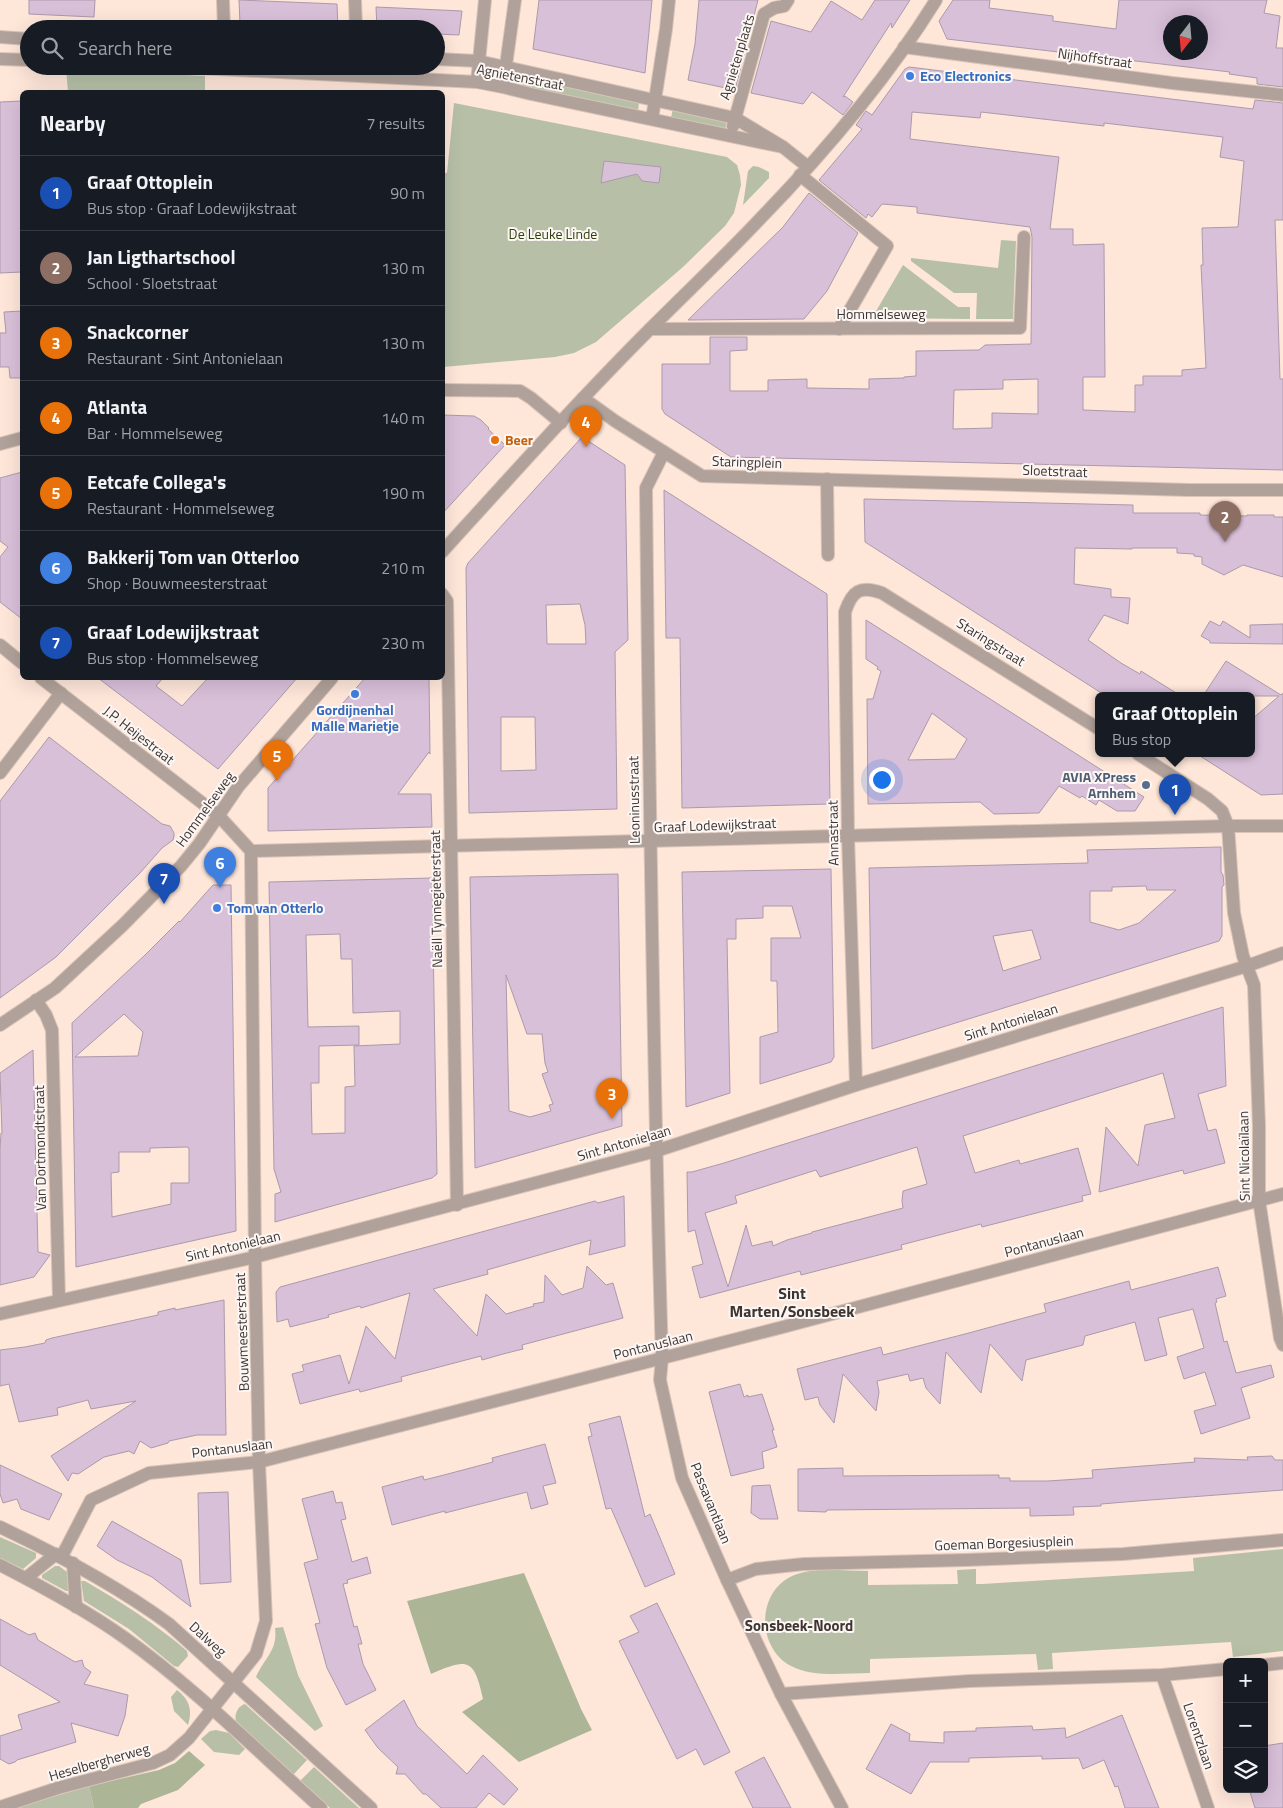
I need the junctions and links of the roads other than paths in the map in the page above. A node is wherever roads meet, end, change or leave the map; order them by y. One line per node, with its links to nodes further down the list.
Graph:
1 (223, 0): 8 (street)
2 (355, 0): 9 (street)
3 (485, 0): 16 (street)
4 (515, 0): 17 (street)
5 (669, 0): 22 (street)
6 (788, 0): 23 (street, Agnietenplaats)
7 (936, 0): 12 (street)
8 (224, 20)
9 (356, 20)
10 (0, 38): 11 (street)
11 (20, 39)
12 (904, 48): 21 (street, Nijhoffstraat); 27 (street)
13 (0, 59): 15 (street)
14 (445, 59): 16 (street, Agnietenstraat)
15 (20, 60)
16 (478, 61): 17 (street, Agnietenstraat); 19 (street)
17 (506, 68): 20 (street); 22 (street, Agnietenstraat)
18 (401, 75): 19 (street, Agnietenstraat)
19 (477, 82): 20 (street, Agnietenstraat)
20 (503, 86): 24 (street, Agnietenstraat)
21 (1283, 95)
22 (654, 99): 23 (street, Agnietenstraat); 24 (street)
23 (735, 118): 25 (street, Agnietenplaats); 26 (street, Agnietenstraat)
24 (652, 119): 25 (street, Agnietenstraat)
25 (731, 136): 26 (street, Agnietenstraat)
26 (782, 147): 27 (street, Agnietenstraat)
27 (804, 171): 29 (street); 30 (street, Agnietenstraat)
28 (1024, 237): 30 (street, Hommelseweg)
29 (650, 328): 30 (street, Hommelseweg); 32 (street)
30 (839, 329)
31 (445, 390): 33 (street)
32 (584, 398): 33 (street); 36 (street, Staringplein)
33 (561, 422): 39 (street)
34 (20, 439): 35 (street)
35 (0, 444)
36 (664, 452): 37 (street, Staringplein); 55 (street, Leoninusstraat)
37 (826, 479): 38 (street, Sloetstraat); 40 (street)
38 (1283, 490)
39 (445, 549)
40 (828, 555)
41 (864, 589): 48 (street, Staringstraat); 54 (street, Annastraat)
42 (445, 598): 56 (street, Naëll Tynnegieterstraat)
43 (0, 645): 44 (street)
44 (20, 660)
45 (45, 680): 47 (street, J.P. Heijestraat)
46 (330, 680): 51 (street, Hommelseweg)
47 (61, 693): 50 (street); 51 (street, J.P. Heijestraat)
48 (1095, 726)
49 (1143, 757): 52 (street)
50 (0, 773)
51 (219, 816): 57 (street); 60 (street, Hommelseweg)
52 (1228, 826): 53 (street, Graaf Lodewijkstraat); 54 (street, Graaf Lodewijkstraat); 59 (street, Sint Nicolaïlaan)
53 (1283, 826)
54 (848, 836): 55 (street, Graaf Lodewijkstraat); 62 (street, Annastraat)
55 (649, 842): 56 (street, Graaf Lodewijkstraat); 63 (street, Leoninusstraat)
56 (450, 845): 57 (street, Graaf Lodewijkstraat); 66 (street, Naëll Tynnegieterstraat)
57 (251, 851): 67 (street, Bouwmeesterstraat)
58 (1283, 953): 59 (street, Sint Antonielaan)
59 (1247, 966): 62 (street, Sint Antonielaan); 65 (street, Sint Nicolaïlaan)
60 (36, 1000): 61 (street, Hommelseweg); 68 (street, Van Dortmondtstraat)
61 (0, 1025)
62 (856, 1085): 63 (street, Sint Antonielaan)
63 (656, 1151): 66 (street, Sint Antonielaan); 71 (street, Passavantlaan)
64 (1283, 1194): 65 (street, Pontanuslaan)
65 (1259, 1200): 70 (street, Sint Nicolaïlaan); 71 (street, Pontanuslaan)
66 (456, 1205): 67 (street, Sint Antonielaan)
67 (254, 1257): 68 (street, Sint Antonielaan); 72 (street, Bouwmeesterstraat)
68 (59, 1300): 69 (street, Sint Antonielaan)
69 (0, 1314)
70 (1283, 1345)
71 (662, 1358): 72 (street, Pontanuslaan); 78 (street, Passavantlaan)
72 (259, 1462): 75 (street, Pontanuslaan); 84 (street, Bouwmeesterstraat)
73 (0, 1527): 75 (street, Dalweg)
74 (1283, 1540): 78 (street, Goeman Borgesiusplein)
75 (64, 1558): 77 (street); 79 (street); 84 (street, Dalweg)
76 (0, 1565): 77 (street)
77 (26, 1578): 79 (street)
78 (727, 1580): 85 (street, Passavantlaan)
79 (76, 1607): 86 (street)
80 (1283, 1663): 81 (street)
81 (1268, 1665)
82 (1223, 1669): 83 (street)
83 (1162, 1675): 85 (street); 91 (street, Lorentzlaan)
84 (234, 1683): 86 (street, Heselbergherweg); 89 (street, Dalweg)
85 (781, 1694): 90 (street, Passavantlaan)
86 (212, 1709): 87 (street, Heselbergherweg); 88 (street)
87 (0, 1807)
88 (321, 1808)
89 (371, 1808)
90 (842, 1808)
91 (1208, 1808)

